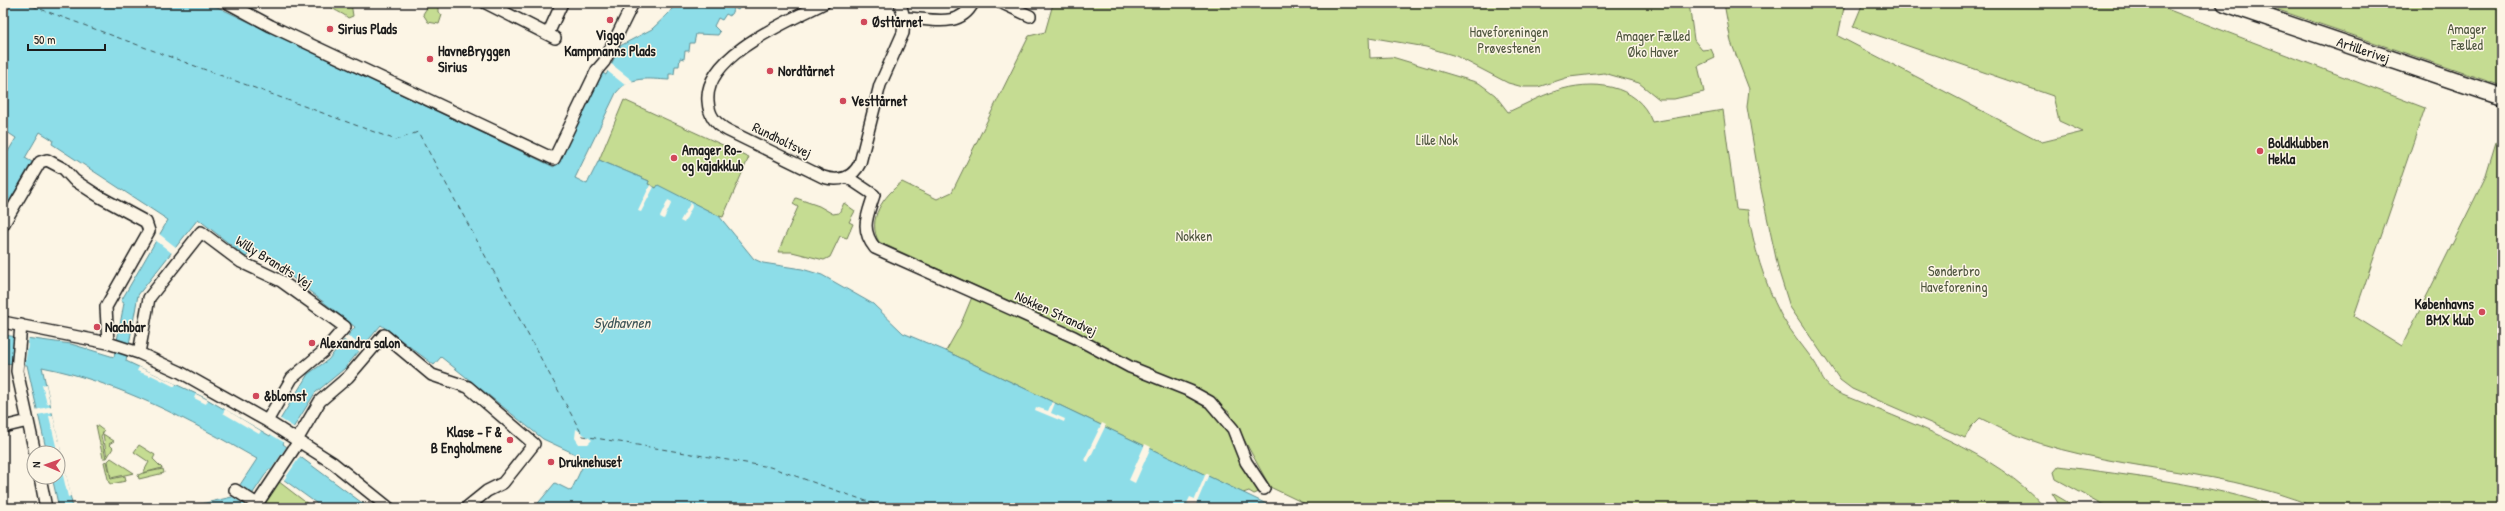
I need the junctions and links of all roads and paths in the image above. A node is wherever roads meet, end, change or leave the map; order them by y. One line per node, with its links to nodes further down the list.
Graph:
1 (228, 3): 3 (street)
2 (562, 3): 9 (street)
3 (633, 3)
4 (824, 3): 13 (street, Rundholtsvej)
5 (900, 3): 11 (street)
6 (973, 3): 11 (street)
7 (1002, 3): 10 (street)
8 (2225, 3): 12 (street, Artillerivej)
9 (490, 4)
10 (1030, 16)
11 (904, 18): 13 (street)
12 (2502, 97)
13 (847, 177): 25 (street, Nokken Strandvej)
14 (3, 225): 17 (street)
15 (3, 322): 16 (street)
16 (21, 330): 17 (street); 19 (street)
17 (111, 344): 18 (street)
18 (134, 351): 20 (street); 20 (street, Willy Brandts Vej)
19 (28, 421): 21 (street); 23 (street)
20 (271, 423): 22 (street)
21 (3, 427)
22 (295, 441): 26 (street); 28 (street); 29 (street)
23 (33, 445)
24 (42, 485): 27 (street)
25 (1264, 489)
26 (235, 490)
27 (46, 508)
28 (388, 508)
29 (466, 508)

